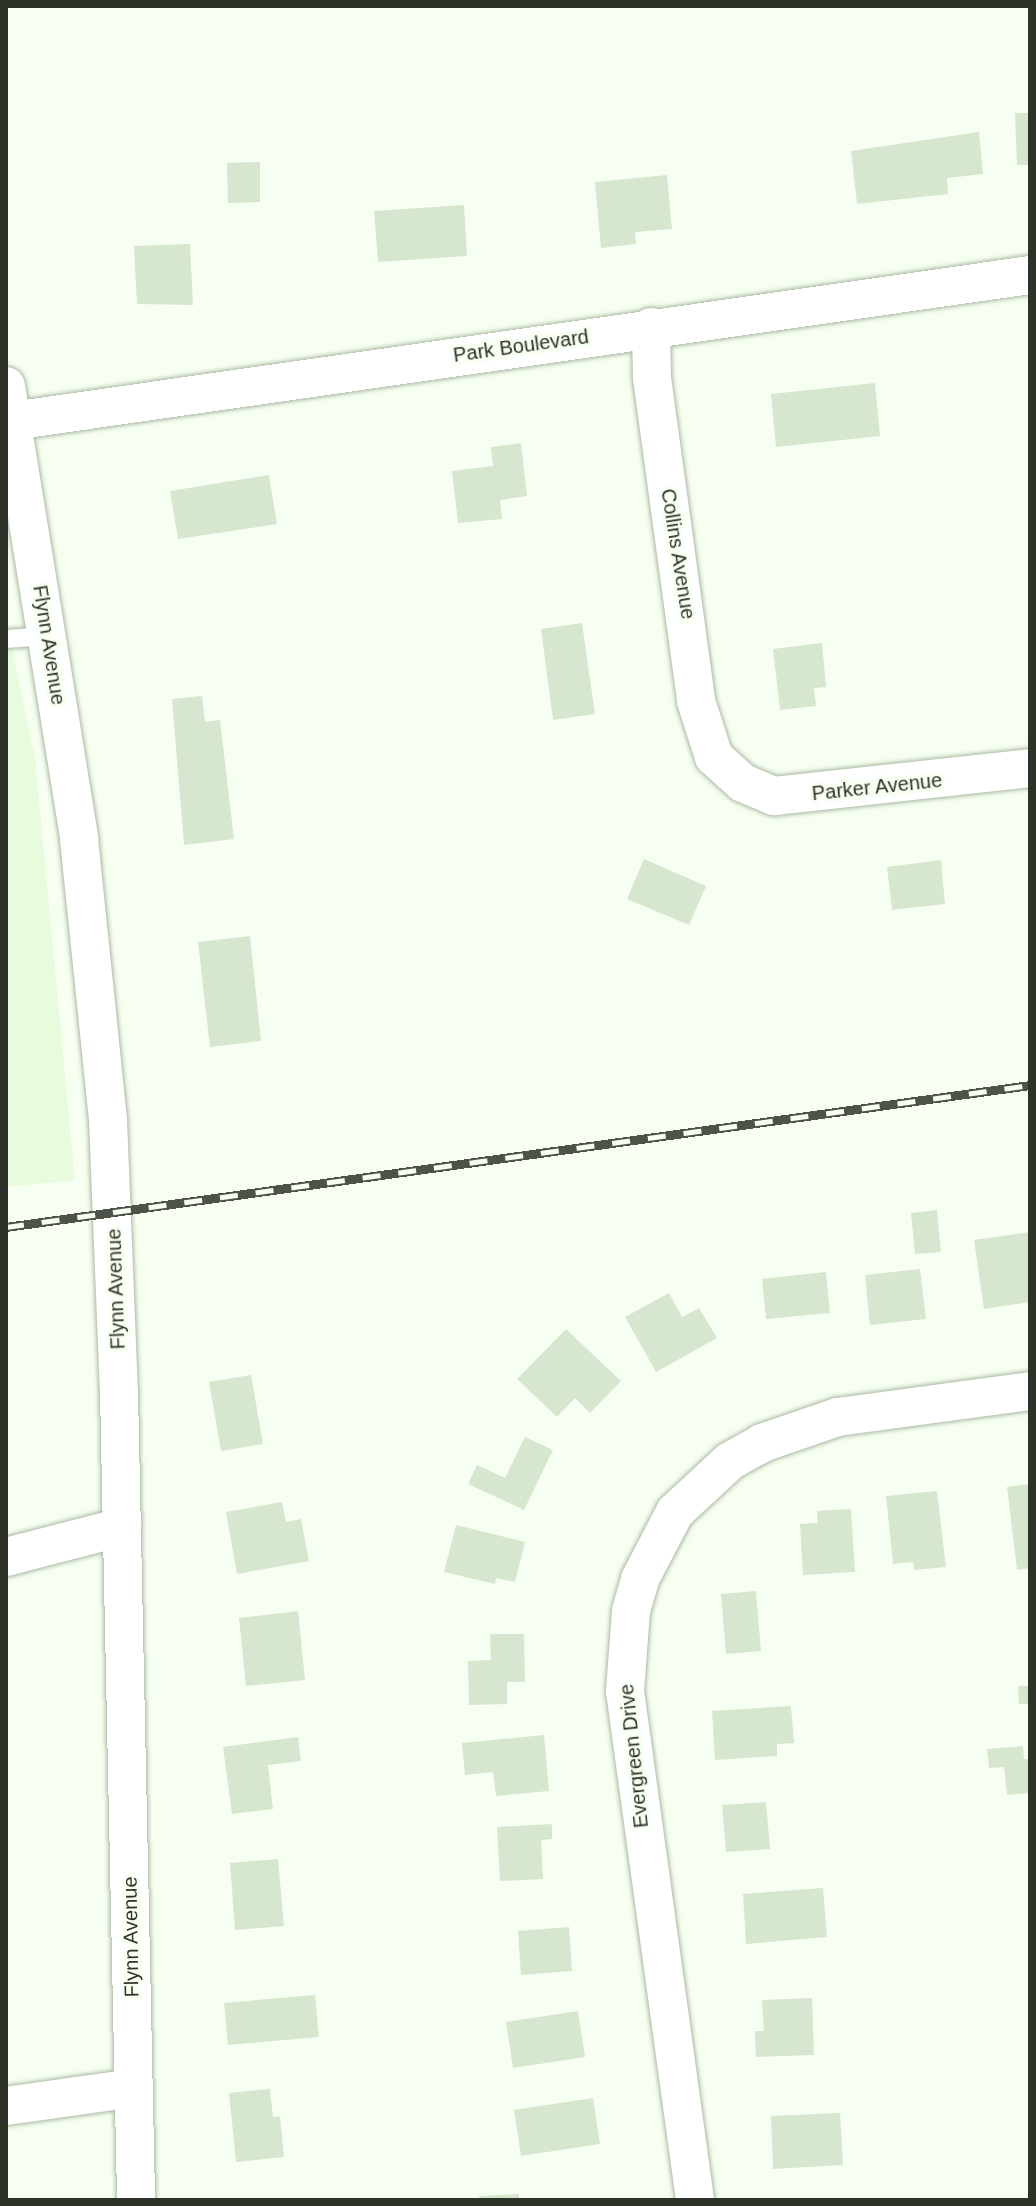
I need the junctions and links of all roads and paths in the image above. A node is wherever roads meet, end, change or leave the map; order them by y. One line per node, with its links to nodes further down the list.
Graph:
1 (1030, 275): 2 (street, Park Boulevard)
2 (651, 327): 3 (street, Park Boulevard); 7 (street, Collins Avenue)
3 (9, 404): 4 (street, Flynn Avenue)
4 (48, 636): 5 (lane); 9 (street, Flynn Avenue)
5 (6, 639)
6 (1030, 768): 7 (street, Parker Avenue)
7 (731, 770)
8 (1030, 1391): 14 (street, Evergreen Drive)
9 (122, 1527): 10 (street); 11 (street, Flynn Avenue)
10 (6, 1557)
11 (134, 2088): 12 (street); 13 (street, Flynn Avenue)
12 (6, 2106)
13 (136, 2200)
14 (695, 2200)

